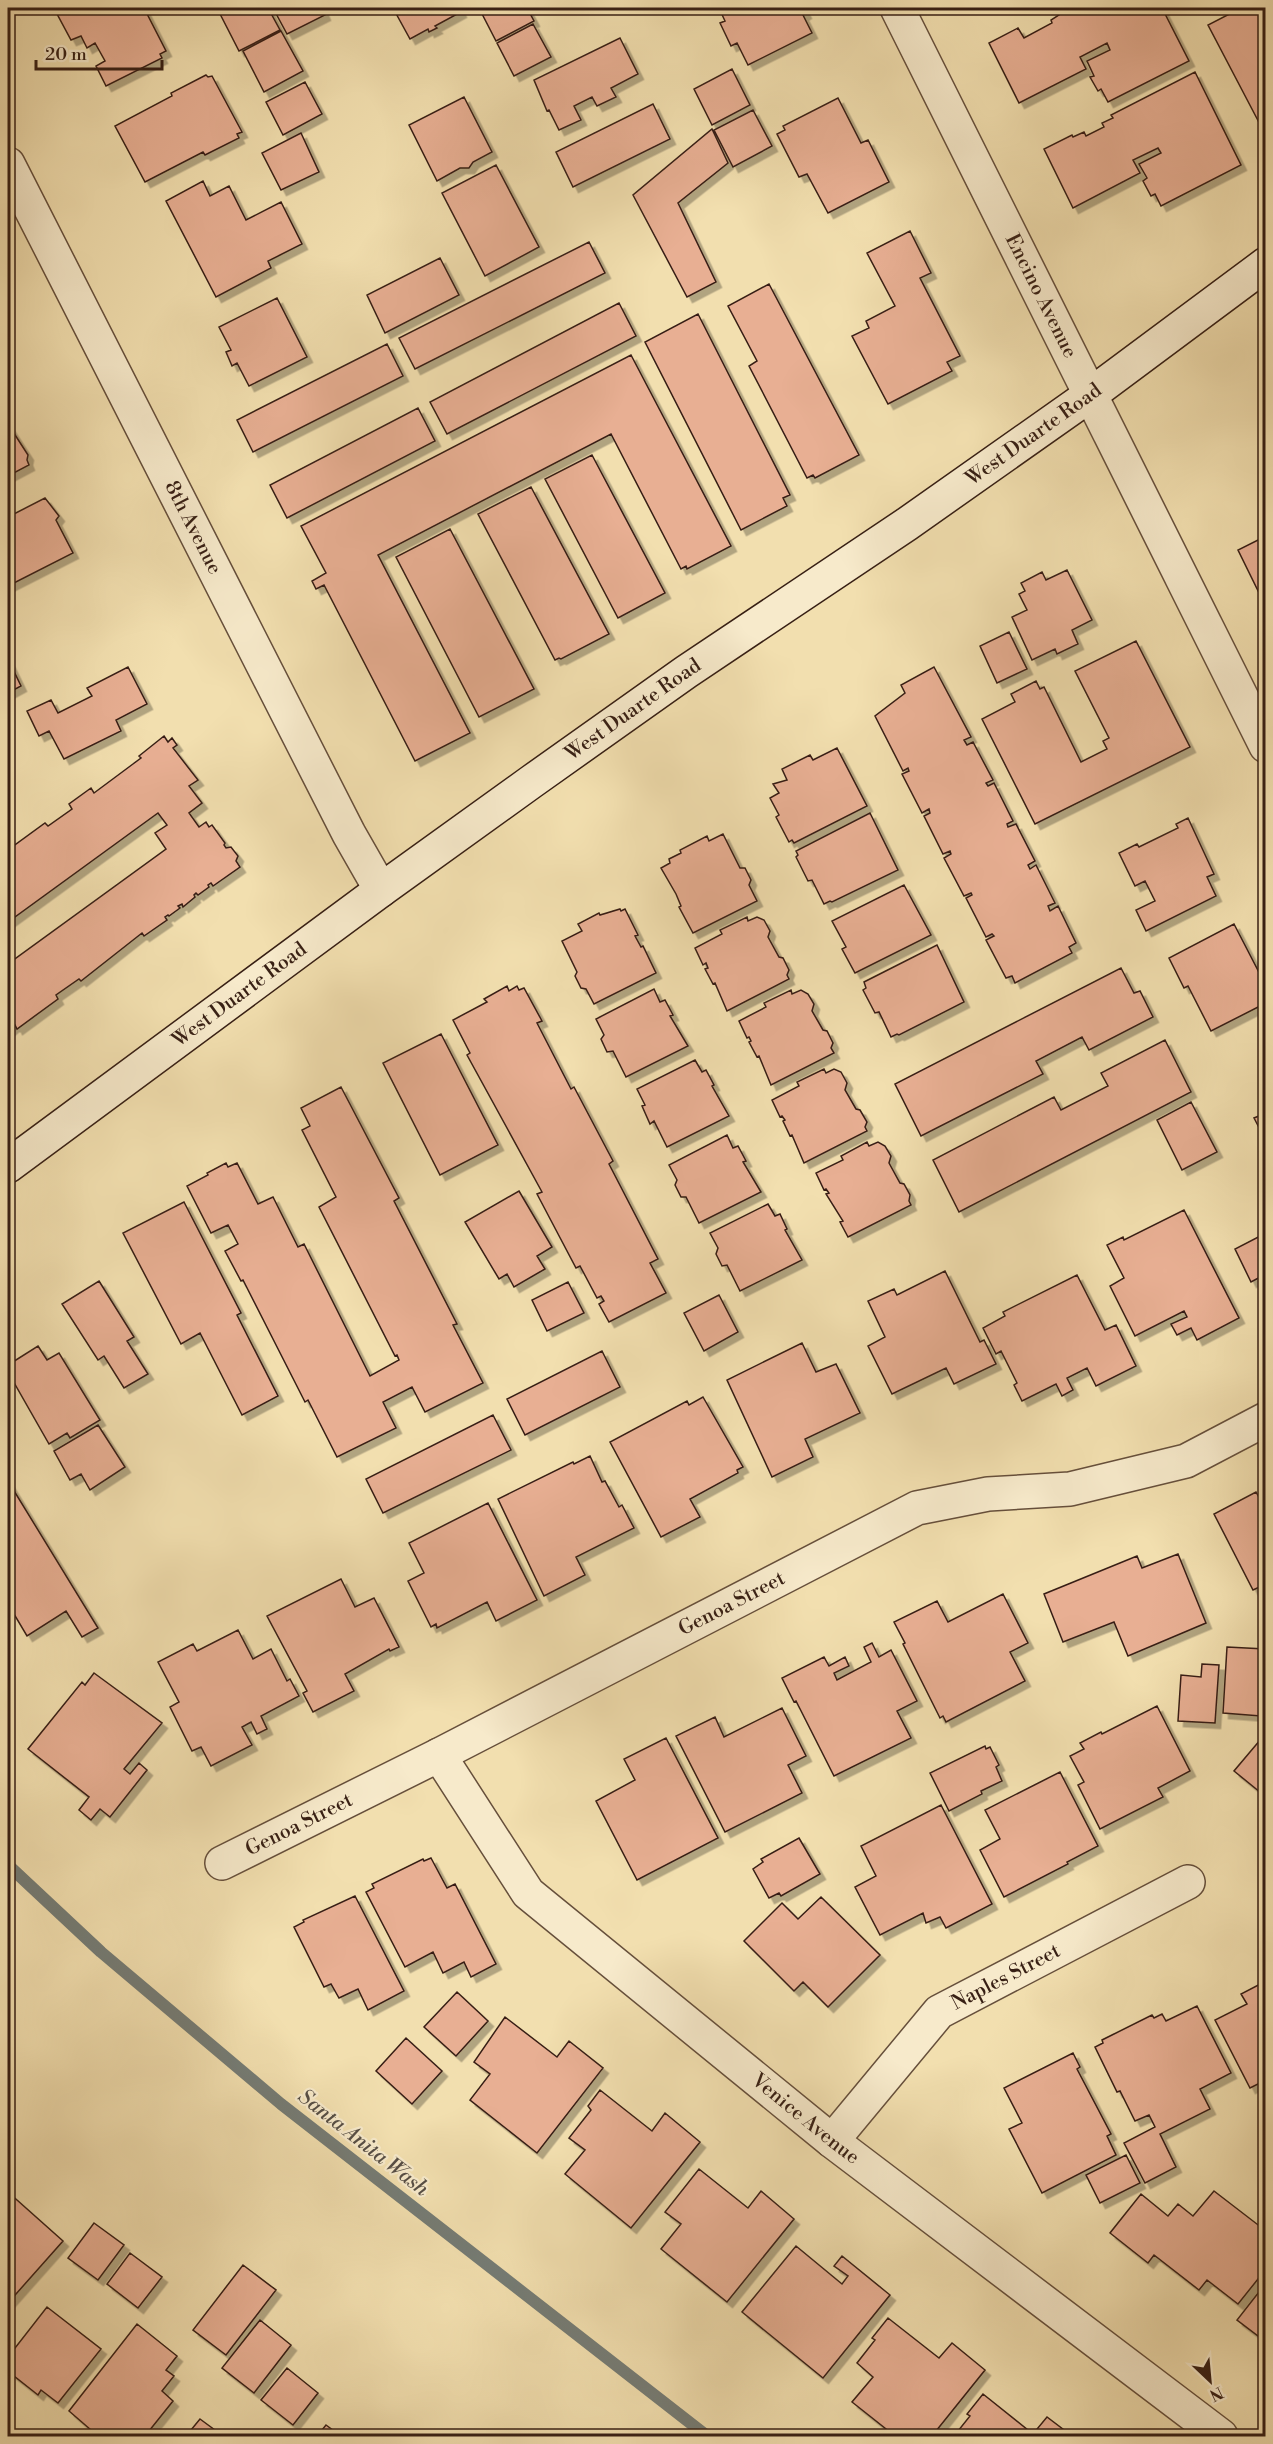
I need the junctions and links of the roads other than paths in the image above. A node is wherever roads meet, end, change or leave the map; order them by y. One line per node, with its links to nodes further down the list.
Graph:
1 (897, 8): 4 (street, Encino Avenue)
2 (8, 164): 6 (street, 8th Avenue)
3 (1266, 264): 4 (street, West Duarte Road)
4 (1090, 395): 5 (street, Encino Avenue); 6 (street, West Duarte Road)
5 (1266, 746)
6 (381, 890): 7 (street, West Duarte Road)
7 (8, 1166)
8 (1266, 1419): 9 (street, Genoa Street)
9 (440, 1755): 10 (street, Genoa Street); 12 (street, Venice Avenue)
10 (222, 1863)
11 (1188, 1882): 12 (street, Naples Street)
12 (832, 2141): 13 (street, Venice Avenue)
13 (1221, 2436)

